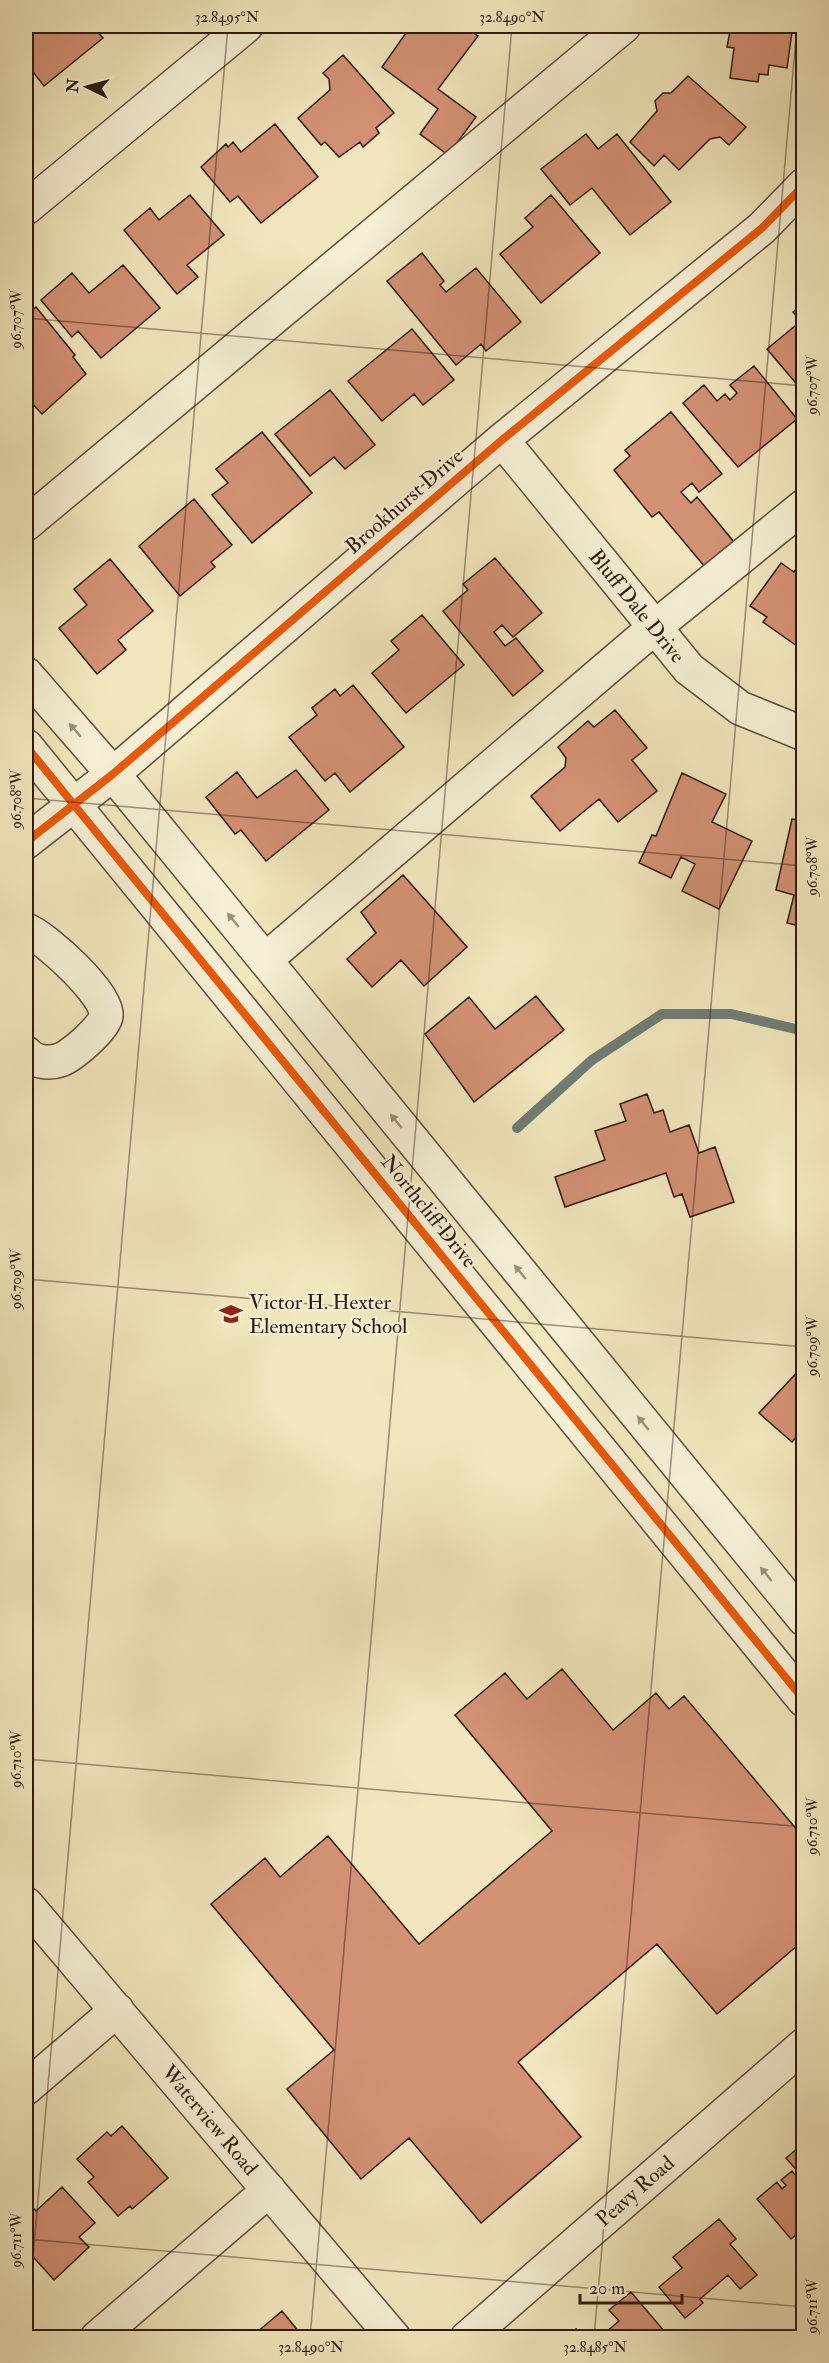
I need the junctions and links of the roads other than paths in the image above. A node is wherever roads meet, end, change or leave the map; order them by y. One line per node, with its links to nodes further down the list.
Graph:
1 (246, 26): 4 (street)
2 (624, 26): 7 (street)
3 (804, 185): 5 (street, Brookhurst Drive)
4 (26, 208)
5 (502, 440): 8 (street, Bluff Dale Drive); 12 (street, Brookhurst Drive)
6 (804, 506): 8 (street)
7 (26, 524)
8 (655, 627): 10 (street, Bluff Dale Drive); 16 (street)
9 (26, 674): 12 (street, Northcliff Drive, one-way to 9)
10 (804, 734)
11 (26, 746): 13 (street, Northcliff Drive)
12 (113, 774): 13 (street, Brookhurst Drive); 16 (street, Northcliff Drive, one-way to 12)
13 (74, 803): 14 (street, Brookhurst Drive); 19 (street, Northcliff Drive)
14 (26, 842)
15 (26, 930): 17 (street)
16 (265, 960): 18 (street, Northcliff Drive, one-way to 16)
17 (26, 1053)
18 (804, 1619)
19 (804, 1701)
20 (26, 1904): 21 (street, Waterview Road)
21 (117, 2010): 23 (street); 24 (street, Waterview Road)
22 (804, 2045): 27 (street, Peavy Road)
23 (26, 2088)
24 (269, 2190): 25 (street); 26 (street, Waterview Road)
25 (97, 2337)
26 (394, 2337)
27 (467, 2337)

